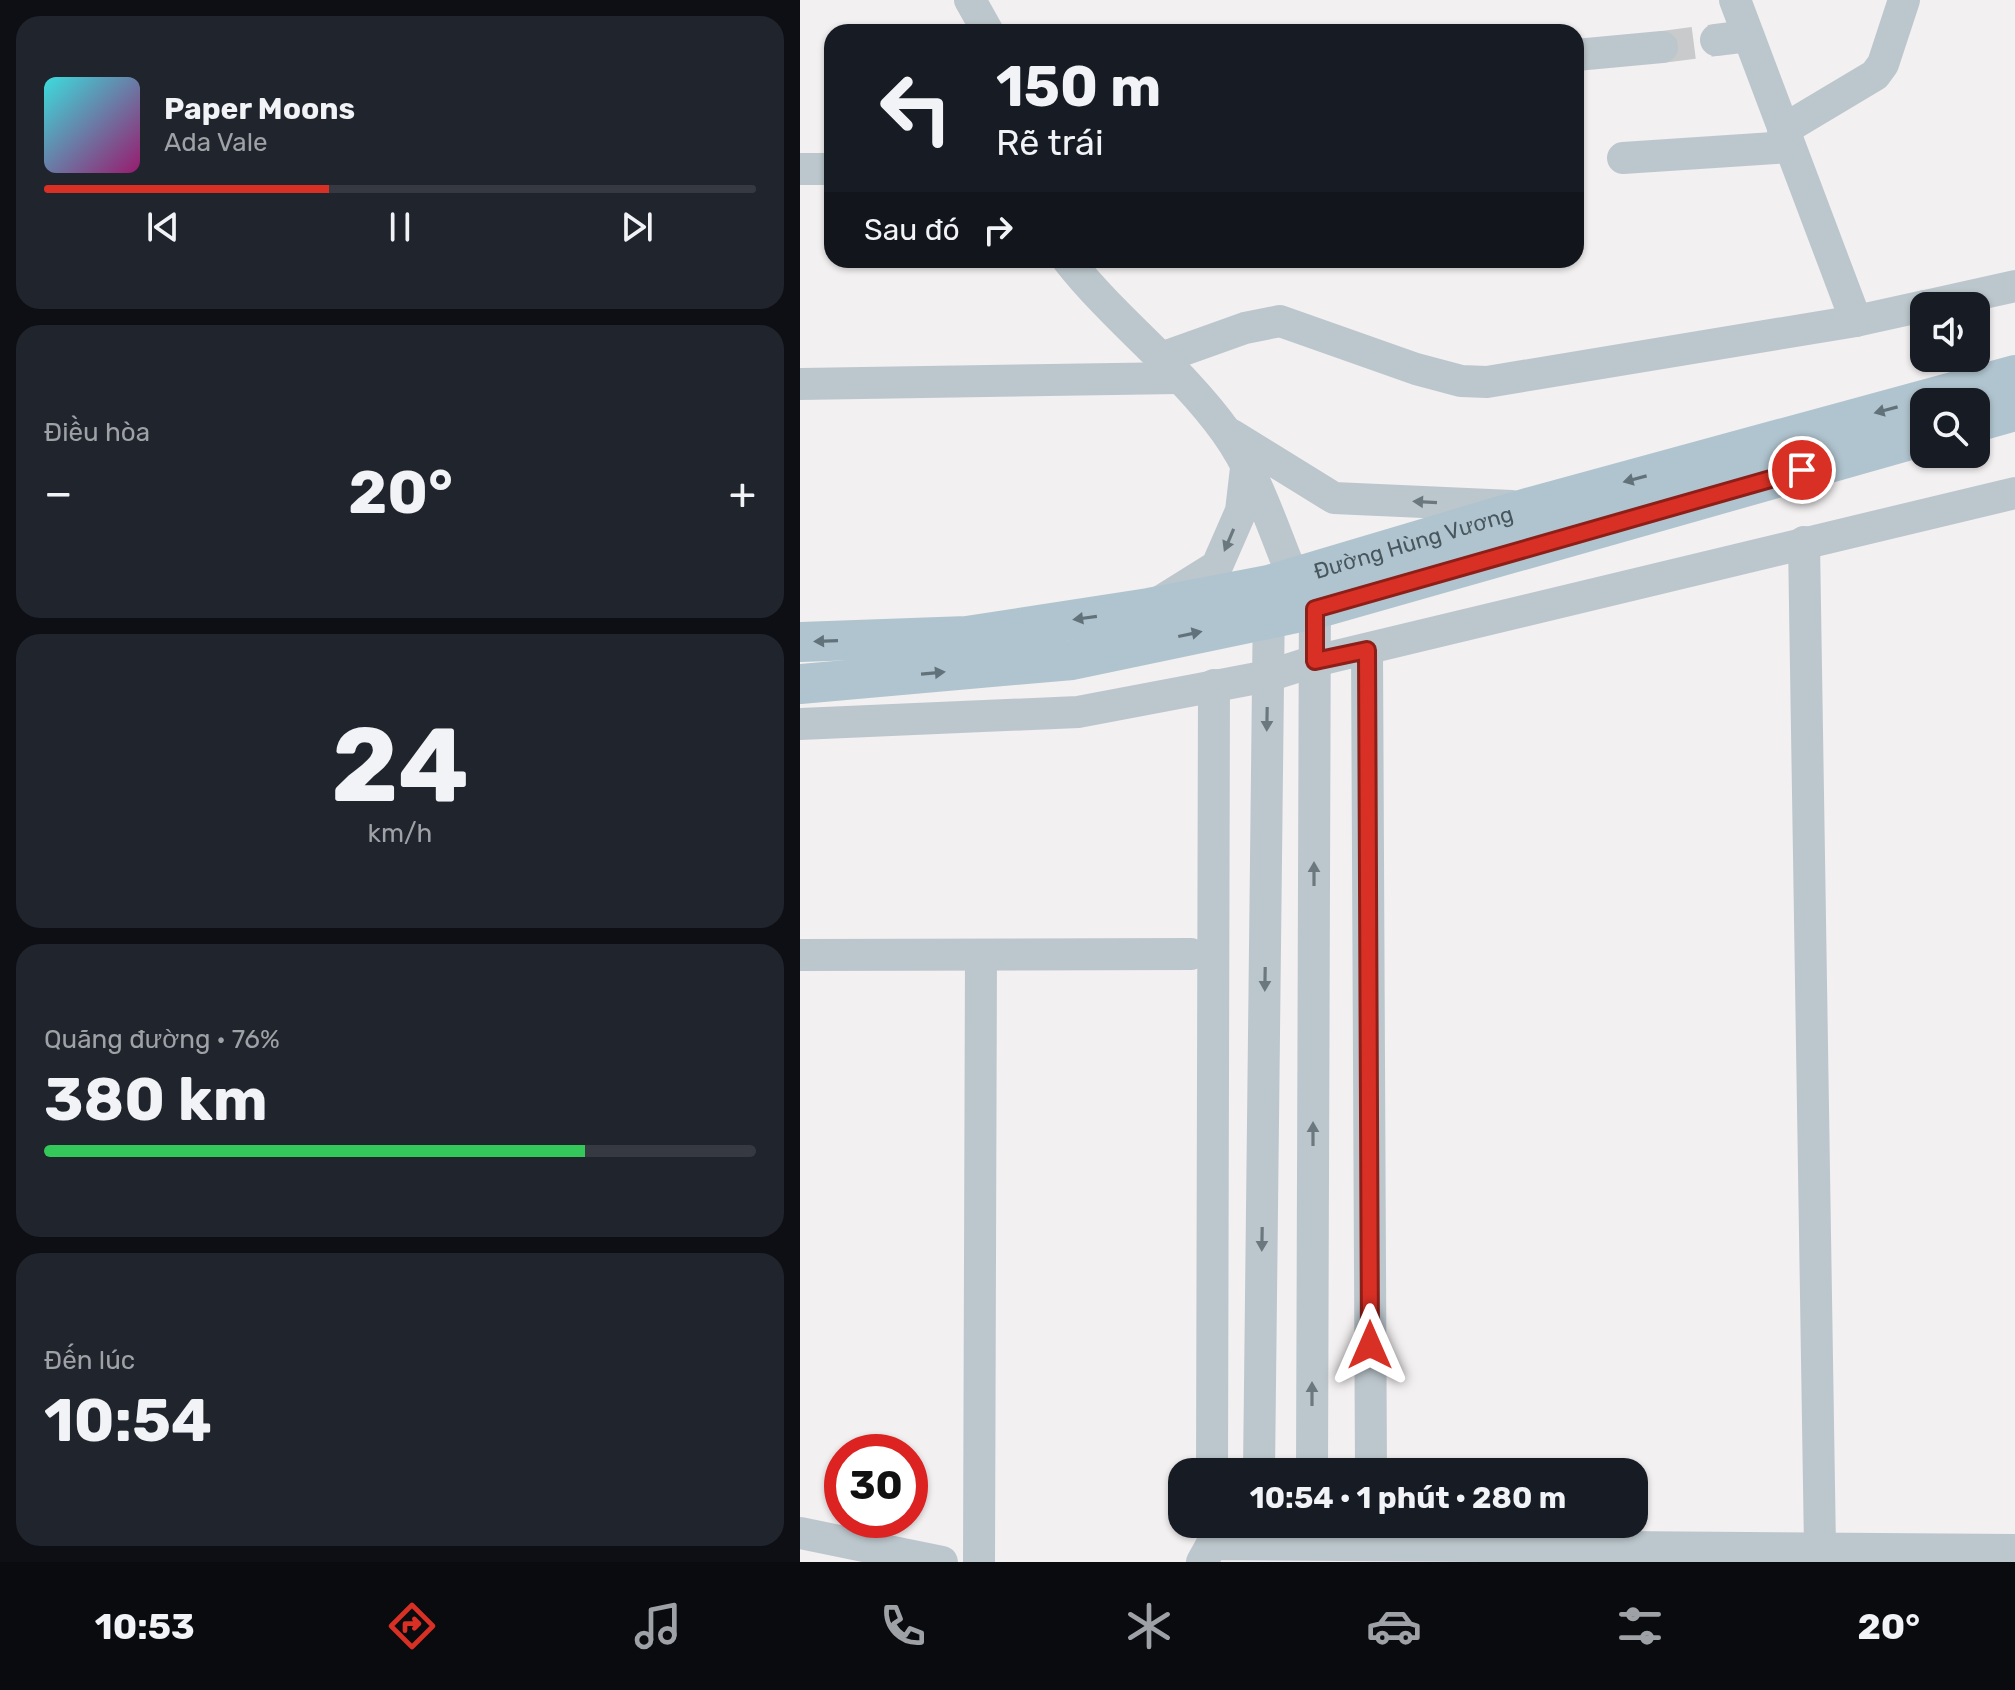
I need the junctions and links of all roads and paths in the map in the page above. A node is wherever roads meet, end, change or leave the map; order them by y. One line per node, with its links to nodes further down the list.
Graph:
1 (970, 0): 4 (street)
2 (1735, 0): 5 (street)
3 (1904, 0): 9 (street)
4 (984, 24)
5 (1748, 36): 6 (street); 9 (street)
6 (1716, 40)
7 (1662, 47): 8 (street)
8 (1584, 54)
9 (1786, 138): 10 (street); 17 (street)
10 (1623, 158)
11 (800, 169): 12 (street)
12 (824, 169)
13 (1074, 268): 18 (street)
14 (2015, 286): 15 (street)
15 (1988, 292)
16 (1910, 309): 17 (street)
17 (1856, 321): 18 (street)
18 (1170, 368): 20 (street); 23 (street)
19 (2015, 375): 27 (main road, Đường Hùng Vương, one-way to 27)
20 (800, 384)
21 (2015, 411): 22 (main road)
22 (1990, 418)
23 (1226, 431): 25 (street); 27 (street, one-way to 23)
24 (1910, 439): 29 (main road, Đường Hùng Vương)
25 (1247, 465): 29 (street); 30 (street, one-way to 30)
26 (2015, 493): 28 (street)
27 (1531, 507): 29 (main road, Đường Hùng Vương)
28 (1804, 542): 32 (street); 50 (street)
29 (1292, 592): 30 (main road, Đường Hùng Vương); 33 (street); 34 (street); 35 (main road, Đường Hùng Vương, one-way to 29)
30 (1149, 608): 31 (main road, Đường Hùng Vương, one-way to 31)
31 (800, 642)
32 (1367, 650): 33 (street); 44 (street)
33 (1315, 661): 34 (street); 43 (street, one-way to 33)
34 (1268, 676): 36 (street); 42 (street, one-way to 42)
35 (800, 684)
36 (1214, 685): 37 (street); 41 (street)
37 (800, 724)
38 (1191, 954): 40 (street)
39 (800, 955): 40 (street)
40 (981, 955): 53 (street)
41 (1212, 1458)
42 (1259, 1458)
43 (1312, 1458)
44 (1371, 1458)
45 (800, 1533): 52 (street)
46 (1311, 1543): 47 (street); 48 (street)
47 (1259, 1544): 49 (street)
48 (1370, 1544): 50 (street)
49 (1211, 1548)
50 (1820, 1548): 51 (street)
51 (2015, 1550)
52 (942, 1562)
53 (979, 1562)

